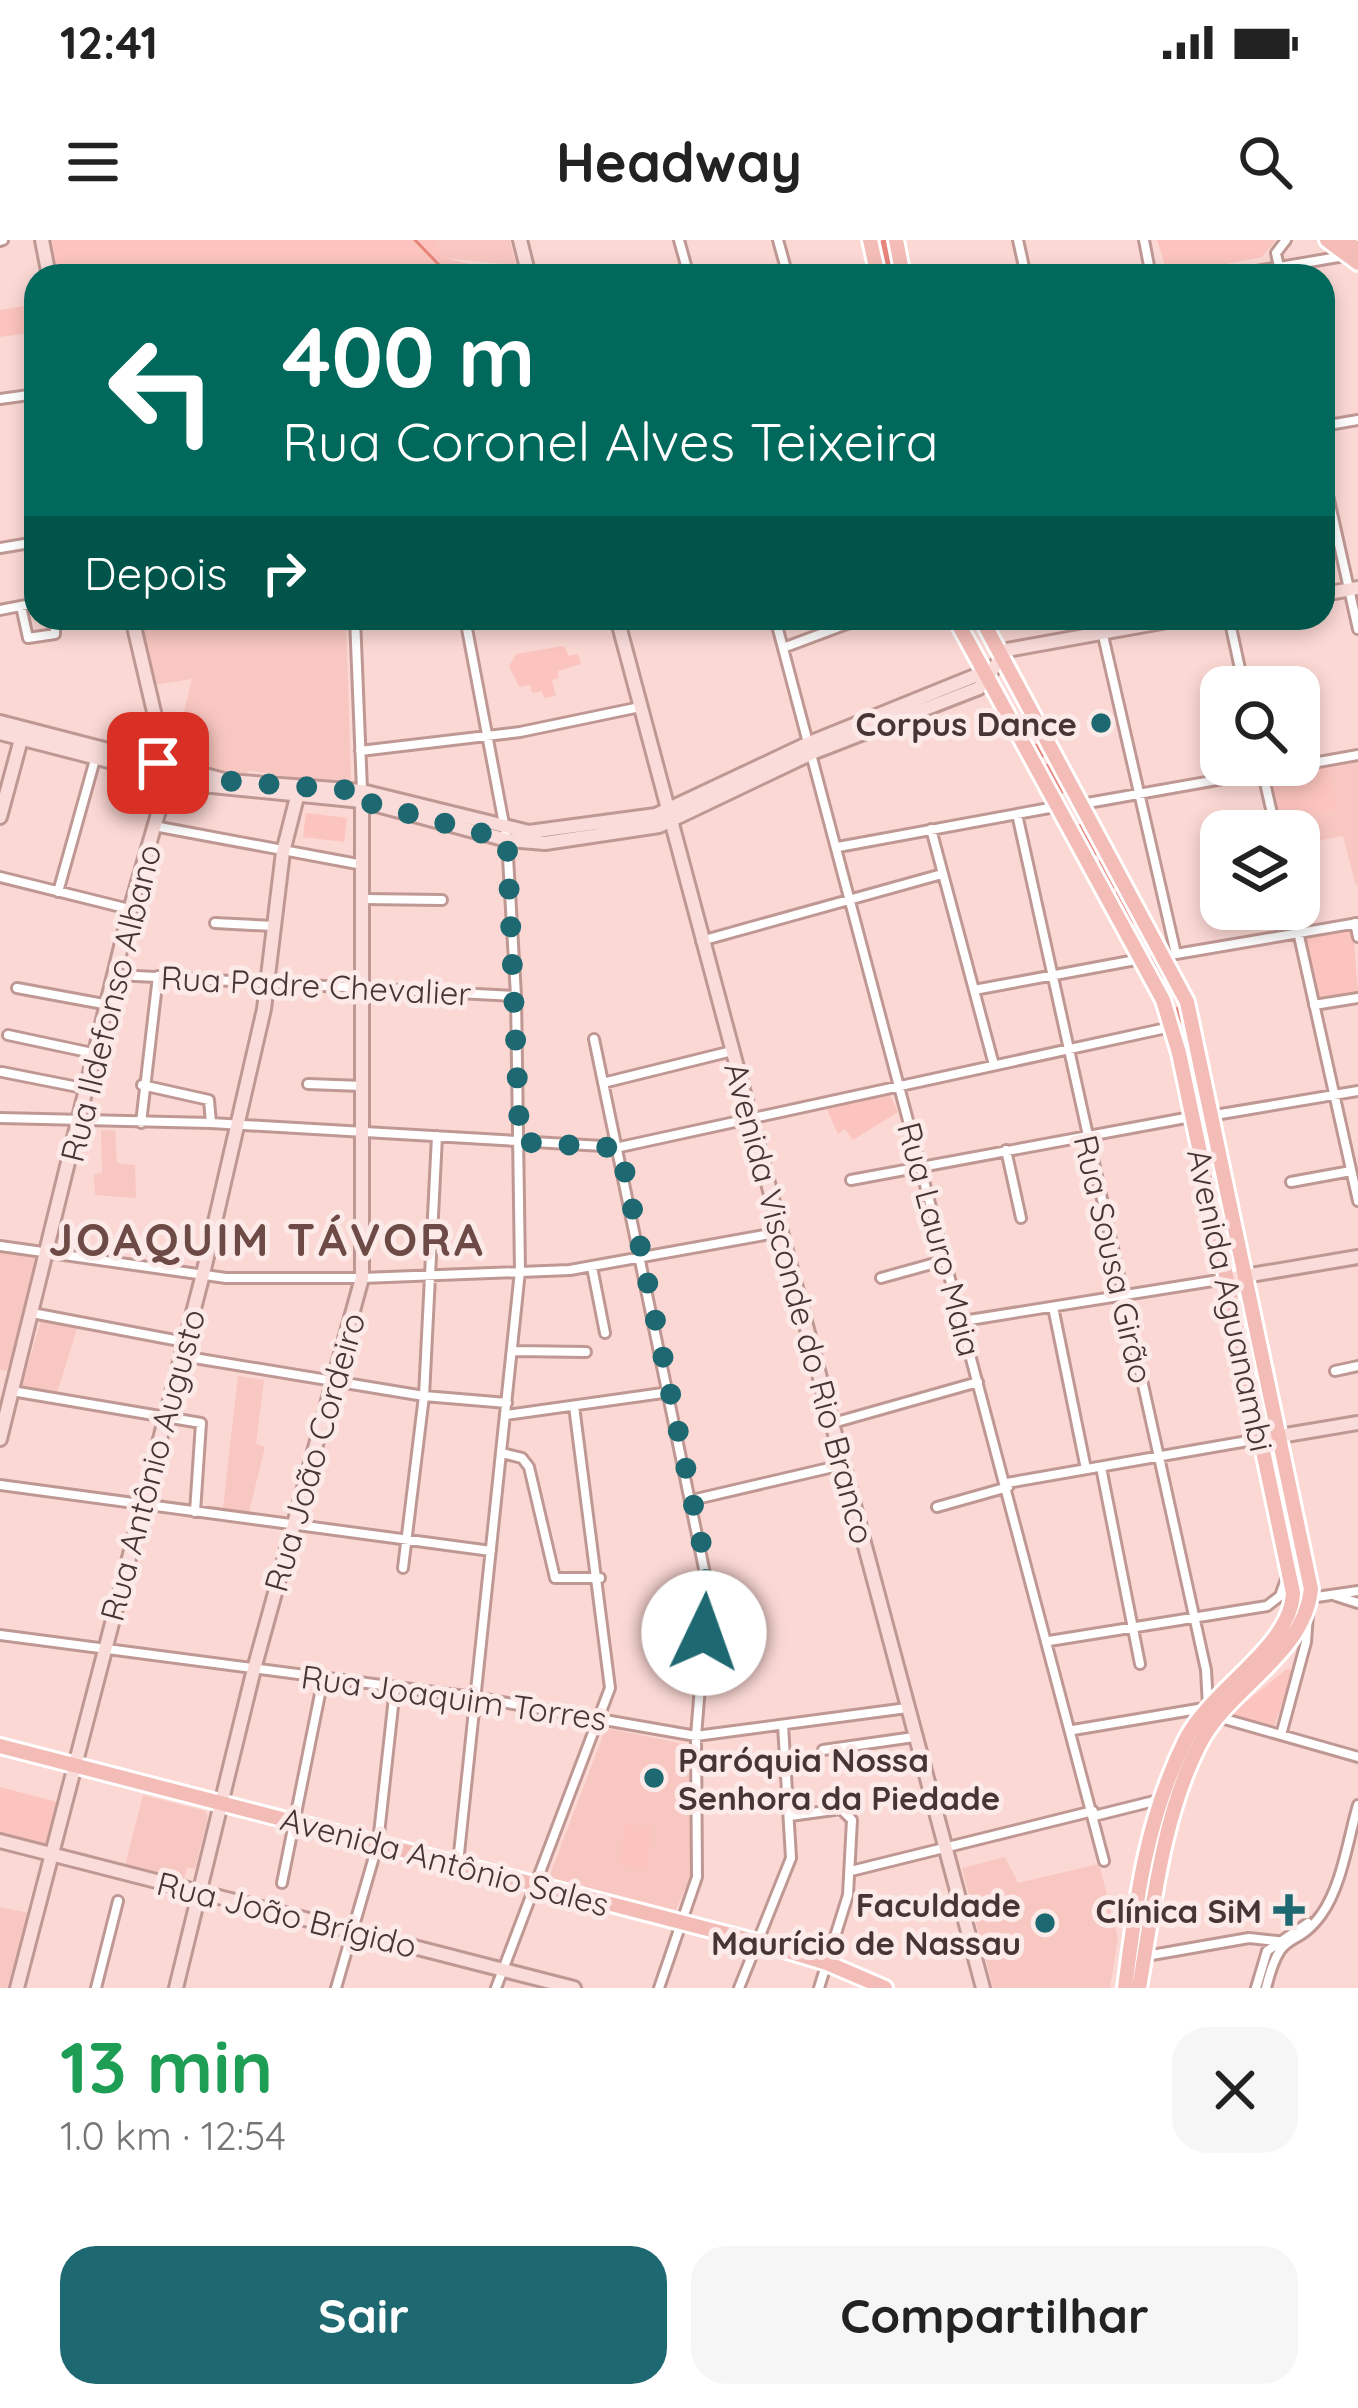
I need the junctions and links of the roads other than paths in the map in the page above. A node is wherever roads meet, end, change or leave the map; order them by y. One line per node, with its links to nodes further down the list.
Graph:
1 (1327, 240): 2 (main road)
2 (1352, 252): 3 (street)
3 (1309, 264)
4 (1335, 517): 5 (street)
5 (1354, 588): 10 (street)
6 (24, 605): 7 (street)
7 (21, 606): 8 (street); 9 (street)
8 (0, 610)
9 (24, 620)
10 (1358, 628)
11 (26, 630): 12 (street)
12 (55, 630)
13 (134, 630): 38 (street)
14 (355, 630): 34 (street, Rua João Cordeiro)
15 (468, 630): 32 (street)
16 (620, 630): 29 (street, Avenida Visconde do Rio Branco)
17 (778, 630): 25 (street, Rua Lauro Maia)
18 (831, 630): 25 (street)
19 (961, 630): 28 (main road, Avenida Aguanambi)
20 (987, 630): 26 (main road, Avenida Aguanambi)
21 (1102, 630): 24 (street)
22 (1130, 630): 24 (street)
23 (1232, 630): 27 (street)
24 (1103, 636): 26 (street); 41 (street)
25 (783, 648): 33 (street, Rua Lauro Maia)
26 (1000, 659): 28 (street); 44 (main road, Avenida Aguanambi)
27 (1239, 666)
28 (984, 676): 33 (street); 45 (main road, Avenida Aguanambi)
29 (640, 706): 32 (street); 47 (street, Avenida Visconde do Rio Branco)
30 (0, 725): 31 (street)
31 (22, 733): 36 (street); 38 (street); 48 (street)
32 (490, 737): 34 (street); 51 (street)
33 (811, 748): 47 (street); 52 (street, Rua Lauro Maia)
34 (360, 751): 42 (street, Rua João Cordeiro)
35 (1358, 754): 37 (street)
36 (96, 756): 38 (street); 57 (street)
37 (1320, 760)
38 (168, 771): 40 (street); 49 (street, Rua Ildefonso Albano)
39 (1200, 782): 41 (street)
40 (241, 788): 42 (street); 43 (street)
41 (1140, 794): 44 (street); 69 (street)
42 (362, 796): 43 (street); 51 (street); 54 (street, Rua João Cordeiro)
43 (297, 797): 53 (street, Rua Antônio Augusto)
44 (1082, 804): 69 (main road, Avenida Aguanambi)
45 (1057, 806): 46 (street); 70 (main road, Avenida Aguanambi)
46 (1017, 814): 50 (street); 72 (street, Rua Sousa Girão)
47 (670, 816): 51 (street); 68 (street, Avenida Visconde do Rio Branco)
48 (0, 818)
49 (154, 826): 53 (street); 61 (street, Rua Ildefonso Albano)
50 (932, 829): 52 (street); 55 (street)
51 (506, 834): 78 (street)
52 (838, 848): 60 (street, Rua Lauro Maia)
53 (283, 852): 54 (street); 64 (street, Rua Antônio Augusto)
54 (364, 866): 58 (street, Rua João Cordeiro)
55 (942, 874): 60 (street); 77 (street)
56 (0, 877): 57 (street)
57 (58, 892): 61 (street)
58 (363, 899): 59 (street); 76 (street, Rua João Cordeiro)
59 (442, 900)
60 (849, 901): 68 (street); 94 (street, Rua Lauro Maia)
61 (130, 910): 71 (street, Rua Ildefonso Albano)
62 (214, 922): 64 (street)
63 (1357, 923): 66 (street); 67 (street)
64 (275, 926): 74 (street, Rua Antônio Augusto)
65 (1297, 930): 66 (street)
66 (1298, 934): 69 (street); 81 (street)
67 (1358, 937)
68 (701, 941): 86 (street, Avenida Visconde do Rio Branco)
69 (1171, 955): 98 (main road, Avenida Aguanambi)
70 (1142, 958): 72 (street); 82 (main road, Avenida Aguanambi)
71 (117, 975): 73 (street, Rua Padre Chevalier); 80 (street, Rua Ildefonso Albano)
72 (1052, 975): 77 (street); 85 (street, Rua Sousa Girão)
73 (158, 976): 74 (street, Rua Padre Chevalier); 91 (street)
74 (269, 980): 76 (street, Rua Padre Chevalier); 105 (street, Rua Antônio Augusto)
75 (17, 988): 80 (street)
76 (361, 988): 78 (street, Rua Padre Chevalier); 93 (street, Rua João Cordeiro)
77 (974, 990): 88 (street)
78 (516, 996): 109 (street)
79 (1358, 998): 81 (street)
80 (110, 1005): 87 (street, Rua Ildefonso Albano)
81 (1314, 1005): 97 (street)
82 (1172, 1026): 85 (street); 99 (main road, Avenida Aguanambi)
83 (8, 1035): 87 (street)
84 (594, 1039): 90 (street)
85 (1069, 1048): 88 (street); 108 (street, Rua Sousa Girão)
86 (732, 1051): 90 (street); 101 (street, Avenida Visconde do Rio Branco)
87 (98, 1055): 95 (street, Rua Ildefonso Albano)
88 (994, 1065): 94 (street)
89 (2, 1072): 95 (street)
90 (603, 1083): 110 (street)
91 (142, 1084): 103 (street); 104 (street)
92 (308, 1084): 93 (street)
93 (362, 1086): 106 (street, Rua João Cordeiro)
94 (900, 1088): 101 (street); 112 (street, Rua Lauro Maia)
95 (89, 1090): 102 (street, Rua Ildefonso Albano)
96 (1358, 1091): 97 (street)
97 (1334, 1095): 98 (street); 113 (street)
98 (1215, 1115): 127 (main road, Avenida Aguanambi)
99 (1192, 1117): 108 (street); 131 (main road, Avenida Aguanambi)
100 (0, 1118): 102 (street)
101 (750, 1121): 110 (street); 118 (street, Avenida Visconde do Rio Branco)
102 (81, 1123): 103 (street); 120 (street, Rua Ildefonso Albano)
103 (141, 1123): 104 (street)
104 (211, 1123): 105 (street)
105 (236, 1125): 106 (street); 126 (street, Rua Antônio Augusto)
106 (362, 1131): 107 (street); 129 (street, Rua João Cordeiro)
107 (437, 1136): 109 (street); 128 (street)
108 (1086, 1136): 111 (street); 132 (street, Rua Sousa Girão)
109 (520, 1142): 110 (street); 125 (street)
110 (620, 1148): 122 (street)
111 (1006, 1150): 112 (street); 117 (street)
112 (922, 1166): 114 (street); 123 (street, Rua Lauro Maia)
113 (1351, 1171): 115 (street); 116 (street)
114 (851, 1180)
115 (1292, 1182)
116 (1358, 1201)
117 (1021, 1218)
118 (781, 1232): 122 (street); 151 (street, Avenida Visconde do Rio Branco)
119 (0, 1246): 120 (street)
120 (47, 1251): 126 (street); 134 (street, Rua Ildefonso Albano)
121 (1358, 1257): 127 (street)
122 (642, 1259): 124 (street); 145 (street)
123 (946, 1260): 130 (street); 135 (street, Rua Lauro Maia)
124 (592, 1267): 125 (street); 136 (street)
125 (520, 1270): 128 (street); 138 (street)
126 (203, 1274): 129 (street); 137 (street, Rua Antônio Augusto)
127 (1249, 1275): 131 (street); 153 (main road, Avenida Aguanambi)
128 (433, 1276): 129 (street); 146 (street)
129 (362, 1278): 142 (street, Rua João Cordeiro)
130 (881, 1278)
131 (1227, 1279): 132 (street); 155 (main road, Avenida Aguanambi)
132 (1123, 1294): 133 (street); 157 (street, Rua Sousa Girão)
133 (1054, 1307): 135 (street); 160 (street)
134 (32, 1313): 137 (street); 144 (street, Rua Ildefonso Albano)
135 (963, 1321): 143 (street, Rua Lauro Maia)
136 (605, 1333)
137 (183, 1349): 142 (street); 149 (street, Rua Antônio Augusto)
138 (514, 1351): 139 (street); 147 (street)
139 (586, 1352)
140 (1358, 1366): 141 (street)
141 (1335, 1371)
142 (334, 1382): 146 (street); 167 (street, Rua João Cordeiro)
143 (978, 1382): 151 (street); 162 (street, Rua Lauro Maia)
144 (9, 1383): 149 (street); 154 (street, Rua Ildefonso Albano)
145 (670, 1392): 148 (street); 163 (street)
146 (424, 1396): 147 (street); 168 (street)
147 (507, 1403): 150 (street)
148 (574, 1406): 150 (street); 172 (street)
149 (165, 1415): 164 (street, Rua Antônio Augusto); 166 (street)
150 (506, 1415): 156 (street)
151 (833, 1423): 158 (street, Avenida Visconde do Rio Branco)
152 (1358, 1423): 153 (street)
153 (1281, 1436): 155 (street); 176 (main road, Avenida Aguanambi)
154 (0, 1439)
155 (1261, 1439): 157 (street); 171 (main road, Avenida Aguanambi)
156 (502, 1453): 169 (street); 172 (street)
157 (1158, 1456): 159 (street); 177 (street, Rua Sousa Girão)
158 (844, 1465): 163 (street); 187 (street, Avenida Visconde do Rio Branco)
159 (1101, 1467): 160 (street); 178 (street)
160 (1086, 1469): 162 (street)
161 (0, 1485): 164 (street)
162 (1007, 1485): 165 (street); 180 (street, Rua Lauro Maia)
163 (692, 1500): 192 (street)
164 (142, 1504): 166 (street); 181 (street, Rua Antônio Augusto)
165 (937, 1508)
166 (196, 1511): 167 (street)
167 (292, 1526): 168 (street); 183 (street, Rua João Cordeiro)
168 (406, 1540): 169 (street); 170 (street)
169 (491, 1551): 186 (street)
170 (403, 1568)
171 (1288, 1570): 177 (street); 188 (main road, Avenida Aguanambi)
172 (600, 1578): 189 (street)
173 (1358, 1591): 174 (street)
174 (1334, 1596): 175 (street); 176 (street)
175 (1358, 1603)
176 (1309, 1605): 188 (main road, Avenida Aguanambi); 193 (street)
177 (1194, 1618): 178 (street); 188 (street, Rua Sousa Girão)
178 (1133, 1627): 180 (street); 182 (street)
179 (0, 1635): 181 (street, Rua Joaquim Torres)
180 (1049, 1641): 191 (street, Rua Lauro Maia)
181 (103, 1648): 183 (street, Rua Joaquim Torres); 198 (street, Rua Antônio Augusto)
182 (1140, 1664)
183 (254, 1669): 184 (street, Rua Joaquim Torres); 200 (street, Rua João Cordeiro)
184 (323, 1679): 185 (street, Rua Joaquim Torres); 204 (street)
185 (395, 1688): 186 (street, Rua Joaquim Torres); 206 (street)
186 (473, 1697): 189 (street, Rua Joaquim Torres); 210 (street)
187 (908, 1708): 190 (street, Rua Joaquim Torres); 194 (street, Avenida Visconde do Rio Branco)
188 (1210, 1710): 191 (street); 193 (street); 199 (main road, Avenida Aguanambi); 221 (main road, Avenida Aguanambi)
189 (601, 1717): 192 (street, Rua Joaquim Torres); 213 (street)
190 (783, 1725): 192 (street, Rua Joaquim Torres); 203 (street)
191 (1073, 1730): 202 (street, Rua Lauro Maia)
192 (696, 1736): 217 (street)
193 (1281, 1736): 197 (street)
194 (914, 1737): 196 (street); 207 (street, Avenida Visconde do Rio Branco)
195 (0, 1746): 198 (main road, Avenida Antônio Sales)
196 (824, 1750)
197 (1358, 1757)
198 (74, 1765): 200 (main road, Avenida Antônio Sales); 208 (street, Rua Antônio Augusto)
199 (1160, 1799): 202 (street); 225 (main road, Avenida Aguanambi)
200 (221, 1802): 204 (main road, Avenida Antônio Sales); 214 (street, Rua João Cordeiro)
201 (1358, 1805): 216 (street)
202 (1093, 1814): 207 (street); 209 (street, Rua Lauro Maia)
203 (790, 1816): 211 (street); 219 (street)
204 (298, 1822): 206 (main road, Avenida Antônio Sales); 212 (street)
205 (0, 1841): 208 (street, Rua João Brígido)
206 (378, 1843): 210 (main road, Avenida Antônio Sales); 218 (street)
207 (947, 1850): 211 (street); 236 (street, Avenida Visconde do Rio Branco)
208 (51, 1854): 214 (street, Rua João Brígido); 226 (street, Rua Antônio Augusto)
209 (1104, 1861)
210 (458, 1864): 213 (main road, Avenida Antônio Sales)
211 (851, 1871): 222 (street)
212 (282, 1883)
213 (538, 1886): 217 (main road, Avenida Antônio Sales); 223 (street)
214 (200, 1891): 218 (street, Rua João Brígido); 228 (street, Rua João Cordeiro)
215 (118, 1900): 227 (street)
216 (1320, 1917): 220 (street); 224 (street)
217 (682, 1923): 219 (main road, Avenida Antônio Sales); 232 (street)
218 (352, 1930): 223 (street, Rua João Brígido); 229 (street)
219 (754, 1941): 222 (main road, Avenida Antônio Sales); 233 (street)
220 (1277, 1941): 221 (street); 224 (street)
221 (1144, 1956): 225 (main road, Avenida Aguanambi)
222 (827, 1963): 234 (street); 235 (main road, Avenida Antônio Sales)
223 (502, 1970): 230 (street); 231 (street, Rua João Brígido)
224 (1262, 1984)
225 (1136, 1986)
226 (17, 1988)
227 (96, 1988)
228 (176, 1988)
229 (336, 1988)
230 (496, 1988)
231 (574, 1988)
232 (658, 1988)
233 (739, 1988)
234 (819, 1988)
235 (885, 1988)
236 (983, 1988)

